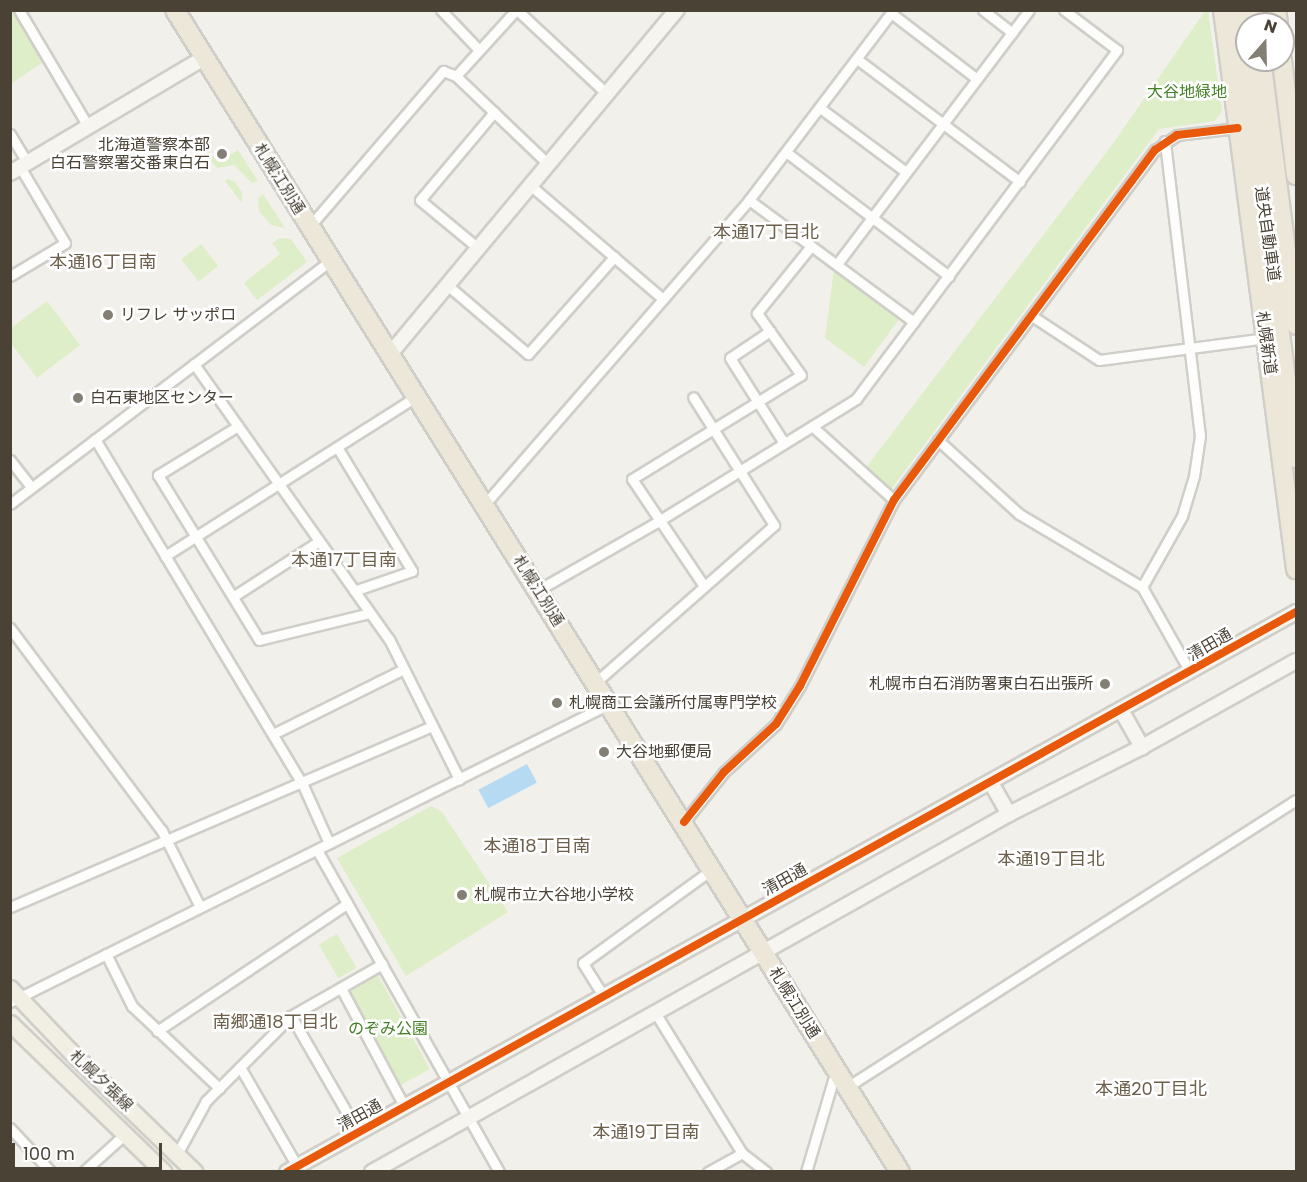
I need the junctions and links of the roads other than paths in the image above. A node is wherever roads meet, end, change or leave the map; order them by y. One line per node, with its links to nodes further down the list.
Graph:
1 (19, 10): 24 (street)
2 (175, 10): 14 (highway, 札幌江別通)
3 (441, 10): 13 (street)
4 (517, 10): 13 (street); 20 (street)
5 (983, 10): 12 (street)
6 (1029, 10): 12 (street)
7 (1064, 10): 33 (street)
8 (1222, 10): 25 (highway, 札幌新道)
9 (1238, 10): 65 (highway, 道央自動車道)
10 (673, 12): 20 (street)
11 (892, 12): 15 (street); 19 (street)
12 (1012, 33): 19 (street)
13 (478, 49): 18 (street)
14 (204, 58): 24 (street); 37 (highway, 札幌江別通)
15 (857, 59): 21 (street); 23 (street)
16 (1263, 72): 49 (highway, 道央自動車道)
17 (1283, 72): 32 (highway)
18 (456, 76): 22 (street); 37 (street)
19 (977, 79): 23 (street)
20 (607, 94): 29 (street)
21 (820, 108): 28 (street); 31 (street)
22 (494, 112): 29 (street); 39 (street)
23 (940, 125): 31 (street); 33 (street)
24 (88, 126): 30 (street)
25 (1238, 128): 27 (street); 51 (highway, 札幌新道)
26 (10, 134): 30 (street)
27 (1165, 141): 47 (street); 52 (street)
28 (786, 152): 35 (street); 36 (street)
29 (548, 164): 34 (street)
30 (19, 167): 43 (street)
31 (906, 172): 36 (street)
32 (1296, 175)
33 (1020, 182): 44 (street)
34 (530, 185): 39 (street); 40 (street)
35 (749, 200): 38 (street); 46 (street)
36 (871, 218): 42 (street); 44 (street)
37 (309, 227): 41 (highway, 札幌江別通)
38 (811, 246): 42 (street); 50 (street)
39 (478, 248): 45 (street)
40 (614, 257): 45 (street); 46 (street)
41 (330, 261): 53 (highway, 札幌江別通); 54 (street)
42 (837, 264): 48 (street)
43 (10, 276)
44 (949, 276): 48 (street)
45 (447, 284): 53 (street)
46 (663, 299): 72 (street)
47 (1032, 316): 52 (street); 62 (street)
48 (914, 322): 59 (street)
49 (1296, 325)
50 (770, 331): 57 (street); 57 (street)
51 (1265, 338): 52 (street); 77 (highway, 札幌新道)
52 (1192, 348): 79 (street)
53 (390, 354): 55 (highway, 札幌江別通)
54 (194, 364): 58 (street); 61 (street)
55 (417, 396): 64 (street); 72 (highway, 札幌江別通)
56 (693, 397): 60 (street)
57 (759, 402): 60 (street); 63 (street)
58 (238, 426): 68 (street); 74 (street)
59 (812, 426): 63 (street); 70 (street)
60 (714, 429): 67 (street); 73 (street)
61 (95, 439): 69 (street); 76 (street)
62 (938, 440): 70 (street); 79 (street)
63 (784, 443): 67 (street)
64 (337, 447): 68 (street); 81 (street)
65 (1296, 459)
66 (10, 460): 69 (street)
67 (741, 470): 73 (street); 78 (street)
68 (279, 484): 74 (street); 75 (street)
69 (31, 488): 71 (street)
70 (894, 500): 100 (street)
71 (10, 504)
72 (484, 505): 80 (highway, 札幌江別通)
73 (657, 522): 78 (street); 80 (street)
74 (197, 536): 76 (street); 82 (street)
75 (319, 542): 81 (street); 82 (street)
76 (165, 556): 93 (street)
77 (1296, 569)
78 (704, 586): 89 (street)
79 (1142, 587): 88 (street)
80 (538, 590): 89 (highway, 札幌江別通)
81 (354, 591): 84 (street)
82 (234, 596): 84 (street)
83 (1296, 612): 88 (street, 清田通)
84 (370, 613): 87 (street)
85 (10, 628): 101 (street)
86 (1296, 661): 94 (street)
87 (404, 669): 92 (street); 93 (street)
88 (1190, 672): 91 (street, 清田通)
89 (596, 682): 90 (highway, 札幌江別通)
90 (609, 704): 95 (street); 100 (highway, 札幌江別通)
91 (1120, 710): 94 (street); 97 (street, 清田通)
92 (432, 726): 95 (street); 96 (street)
93 (273, 734): 96 (street)
94 (1142, 747): 99 (street)
95 (459, 779): 102 (street)
96 (302, 783): 101 (street); 102 (street)
97 (991, 783): 99 (street); 108 (street, 清田通)
98 (1296, 800): 122 (street)
99 (1009, 814): 110 (street)
100 (684, 822): 104 (highway, 札幌江別通)
101 (167, 840): 106 (street); 107 (street)
102 (329, 843): 103 (street)
103 (317, 850): 105 (street); 107 (street)
104 (711, 870): 108 (highway, 札幌江別通); 114 (street)
105 (347, 904): 111 (street); 118 (street)
106 (10, 907)
107 (200, 908): 109 (street)
108 (743, 920): 110 (highway, 札幌江別通); 114 (street, 清田通)
109 (106, 954): 113 (street); 118 (street)
110 (764, 955): 115 (street); 120 (highway, 札幌江別通)
111 (382, 964): 112 (street); 121 (street)
112 (341, 988): 116 (street); 124 (street)
113 (13, 996): 130 (main road, 札幌夕張線)
114 (604, 997): 121 (street, 清田通)
115 (656, 1014): 125 (street); 129 (street)
116 (291, 1016): 119 (street); 127 (street)
117 (10, 1023): 128 (main road, 札幌夕張線)
118 (158, 1031): 123 (street)
119 (240, 1068): 123 (street); 131 (street)
120 (836, 1070): 122 (highway, 札幌江別通); 140 (street)
121 (449, 1082): 124 (street, 清田通); 125 (street)
122 (848, 1087): 141 (highway, 札幌江別通)
123 (219, 1088): 130 (street)
124 (404, 1106): 127 (street, 清田通)
125 (470, 1119): 132 (street); 137 (street)
126 (10, 1128): 133 (street)
127 (358, 1132): 131 (street, 清田通)
128 (124, 1135): 134 (street); 135 (main road, 札幌夕張線)
129 (742, 1153): 138 (street); 139 (street)
130 (177, 1154): 136 (main road, 札幌夕張線)
131 (292, 1169)
132 (377, 1170)
133 (51, 1172)
134 (83, 1172)
135 (164, 1172)
136 (195, 1172)
137 (499, 1172)
138 (708, 1172)
139 (766, 1172)
140 (806, 1172)
141 (900, 1172)

